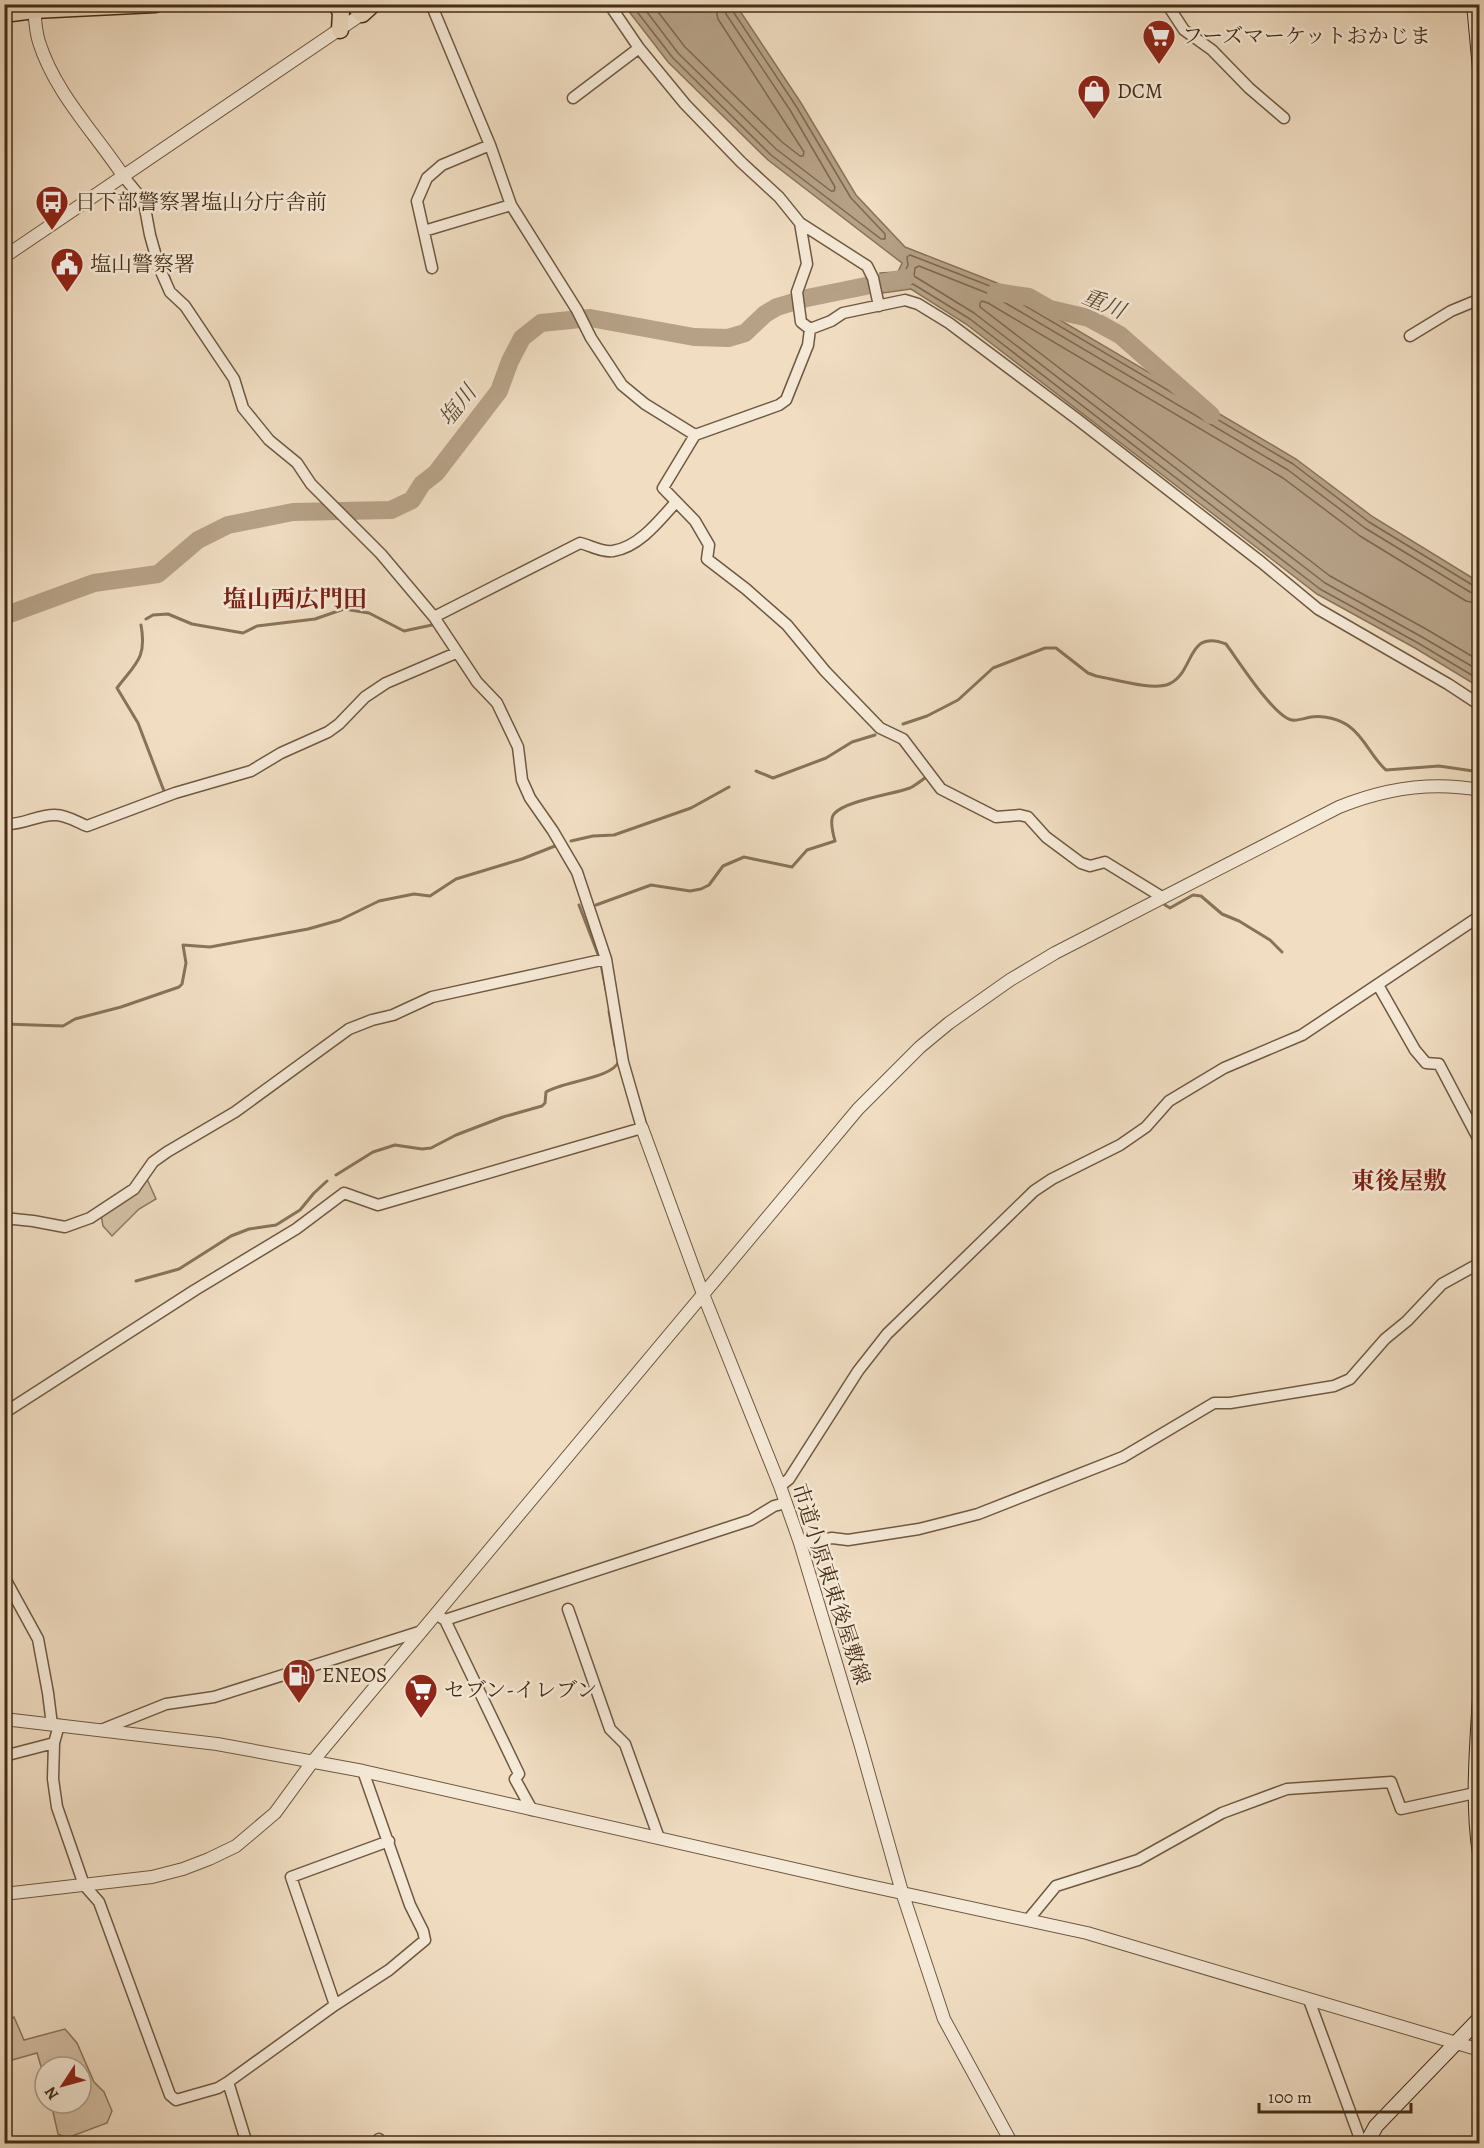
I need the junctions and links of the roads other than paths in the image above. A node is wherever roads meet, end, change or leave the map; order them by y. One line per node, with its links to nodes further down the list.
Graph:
1 (155, 4): 7 (main road)
2 (336, 4): 10 (main road)
3 (431, 4): 15 (street)
4 (609, 4): 11 (street)
5 (1167, 4): 14 (street)
6 (1474, 4): 12 (main road)
7 (34, 7): 9 (main road); 16 (street)
8 (363, 8): 10 (street)
9 (4, 14)
10 (340, 30): 16 (street)
11 (639, 48): 13 (street); 18 (street)
12 (1479, 69)
13 (573, 98)
14 (1284, 118)
15 (490, 146): 17 (street); 19 (street)
16 (124, 177): 20 (street); 28 (street)
17 (511, 205): 19 (street); 26 (street)
18 (800, 223): 23 (street); 24 (street)
19 (424, 231): 21 (street)
20 (4, 257)
21 (432, 268)
22 (1479, 299): 25 (street)
23 (879, 306): 24 (street); 30 (street)
24 (805, 325): 26 (street)
25 (1410, 336)
26 (695, 435): 27 (street)
27 (676, 502): 28 (street); 33 (street)
28 (434, 617): 29 (street)
29 (456, 653): 32 (street); 35 (street)
30 (1479, 705)
31 (1479, 790): 33 (street)
32 (4, 824)
33 (1162, 897): 41 (street)
34 (1479, 916): 36 (street)
35 (601, 960): 37 (street); 39 (street)
36 (1378, 985): 38 (street); 43 (street)
37 (642, 1128): 41 (street, 市道小原東東後屋敷線); 42 (street)
38 (1479, 1142)
39 (4, 1218)
40 (1479, 1263): 45 (street)
41 (703, 1294): 43 (street, 市道小原東東後屋敷線); 48 (street)
42 (4, 1413)
43 (780, 1486): 44 (street, 市道小原東東後屋敷線)
44 (786, 1503): 45 (street, 市道小原東東後屋敷線); 48 (street)
45 (800, 1543): 64 (street, 市道小原東東後屋敷線)
46 (4, 1576): 52 (street)
47 (568, 1609): 60 (street)
48 (441, 1617): 49 (street); 59 (street)
49 (422, 1631): 53 (street); 56 (street)
50 (1479, 1697): 58 (main road)
51 (4, 1719): 52 (street)
52 (55, 1725): 53 (street); 54 (street)
53 (101, 1730): 56 (street)
54 (54, 1743): 55 (street); 63 (street)
55 (4, 1756)
56 (313, 1761): 57 (street); 63 (street)
57 (363, 1771): 59 (street); 61 (street)
58 (1475, 1793): 62 (main road); 66 (street)
59 (532, 1810): 60 (street)
60 (659, 1838): 64 (street)
61 (389, 1841): 68 (street); 68 (street)
62 (1479, 1854)
63 (84, 1885): 65 (street); 72 (street)
64 (902, 1892): 66 (street); 74 (street, 市道小原東東後屋敷線)
65 (4, 1894)
66 (1028, 1920): 67 (street)
67 (1309, 2000): 70 (street); 75 (street)
68 (335, 2005): 72 (street)
69 (1479, 2018): 70 (main road)
70 (1455, 2043): 71 (street); 75 (main road)
71 (1479, 2050)
72 (228, 2082): 73 (street)
73 (247, 2144)
74 (1012, 2144)
75 (1364, 2144)

